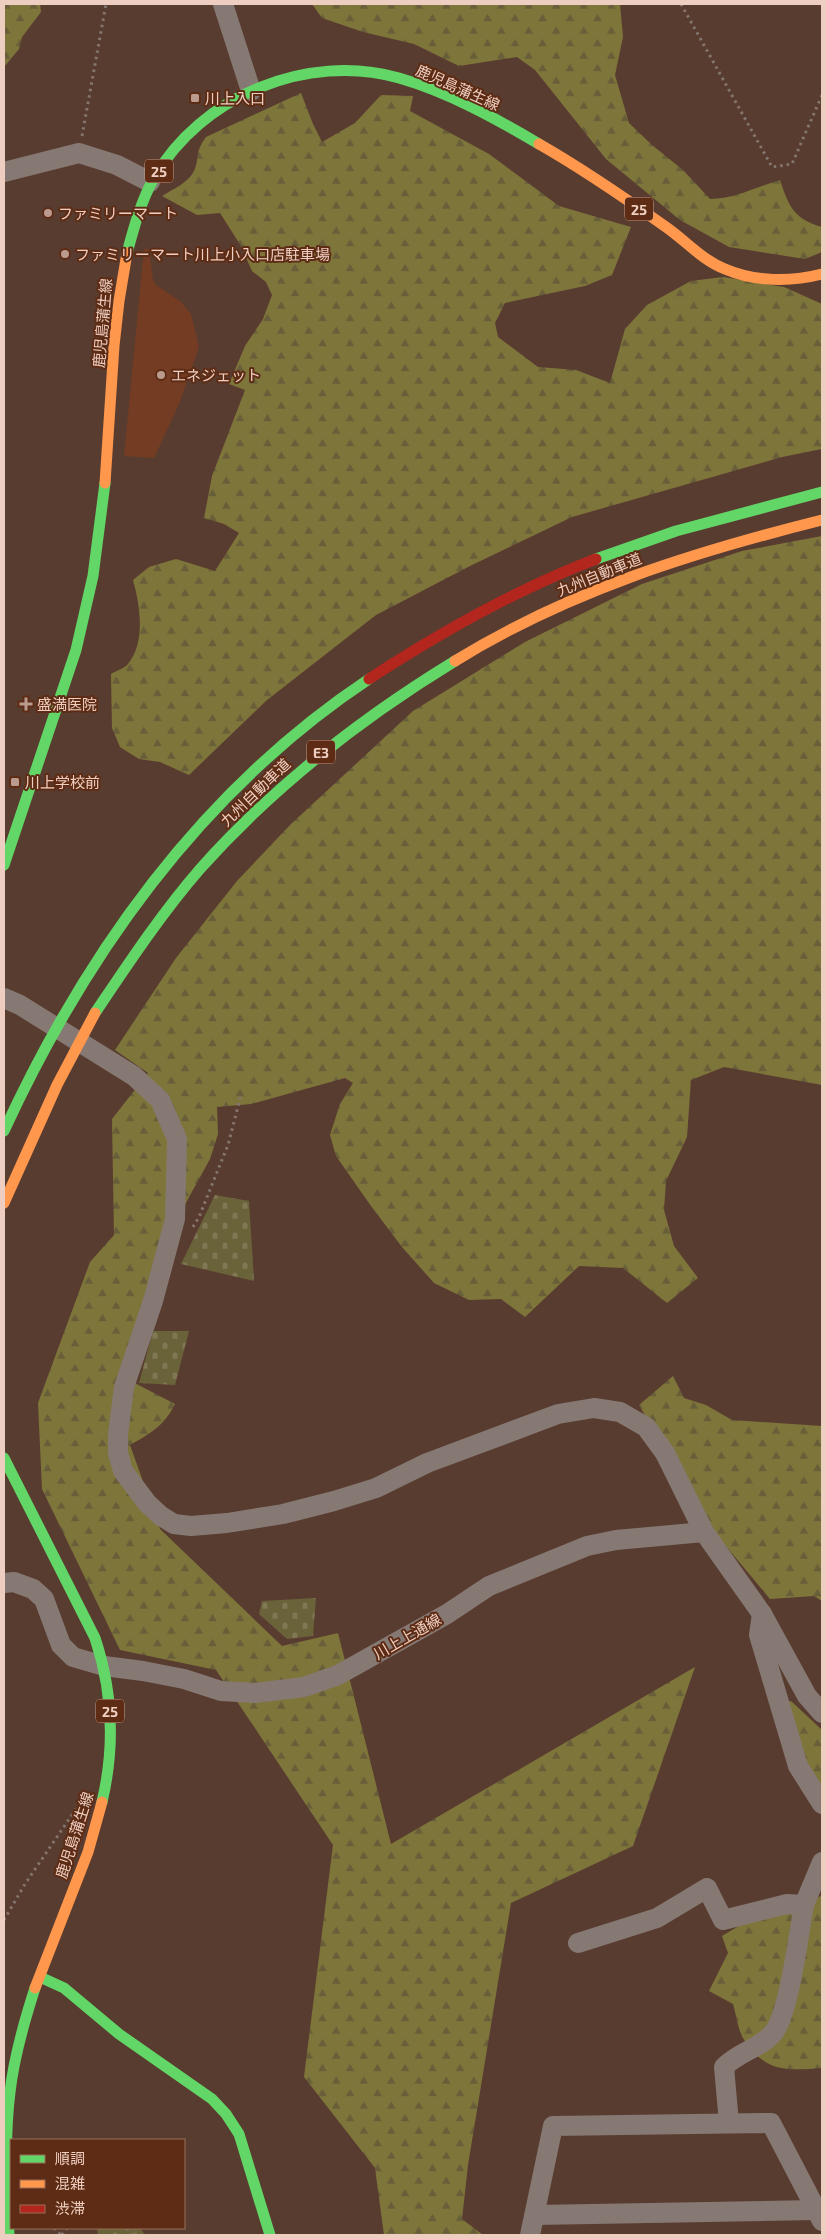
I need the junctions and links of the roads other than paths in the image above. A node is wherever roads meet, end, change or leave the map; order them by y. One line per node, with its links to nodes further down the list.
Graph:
1 (223, 4): 2 (street)
2 (251, 91): 4 (main road, 鹿児島蒲生線 / 25); 5 (main road, 鹿児島蒲生線 / 25)
3 (4, 172): 4 (street)
4 (150, 182): 8 (main road, 鹿児島蒲生線 / 25)
5 (822, 274)
6 (822, 492): 10 (main road, 九州自動車道 / E3)
7 (822, 520): 11 (main road, 九州自動車道 / E3)
8 (4, 865)
9 (12, 1002): 13 (street)
10 (4, 1130)
11 (4, 1203)
12 (4, 1458): 16 (main road, 鹿児島蒲生線 / 25)
13 (704, 1532): 15 (street); 16 (street, 川上上通線)
14 (4, 1583): 16 (street, 川上上通線)
15 (762, 1614): 17 (street); 18 (street)
16 (104, 1666): 22 (main road, 鹿児島蒲生線 / 25)
17 (822, 1713)
18 (822, 1804)
19 (822, 1862): 20 (street)
20 (804, 1905): 21 (street); 23 (street)
21 (578, 1943)
22 (40, 1977): 26 (main road, 鹿児島蒲生線 / 25); 27 (main road)
23 (729, 2122): 24 (street); 25 (street)
24 (535, 2215): 25 (street); 28 (street)
25 (819, 2216)
26 (9, 2235)
27 (270, 2235)
28 (530, 2235)

